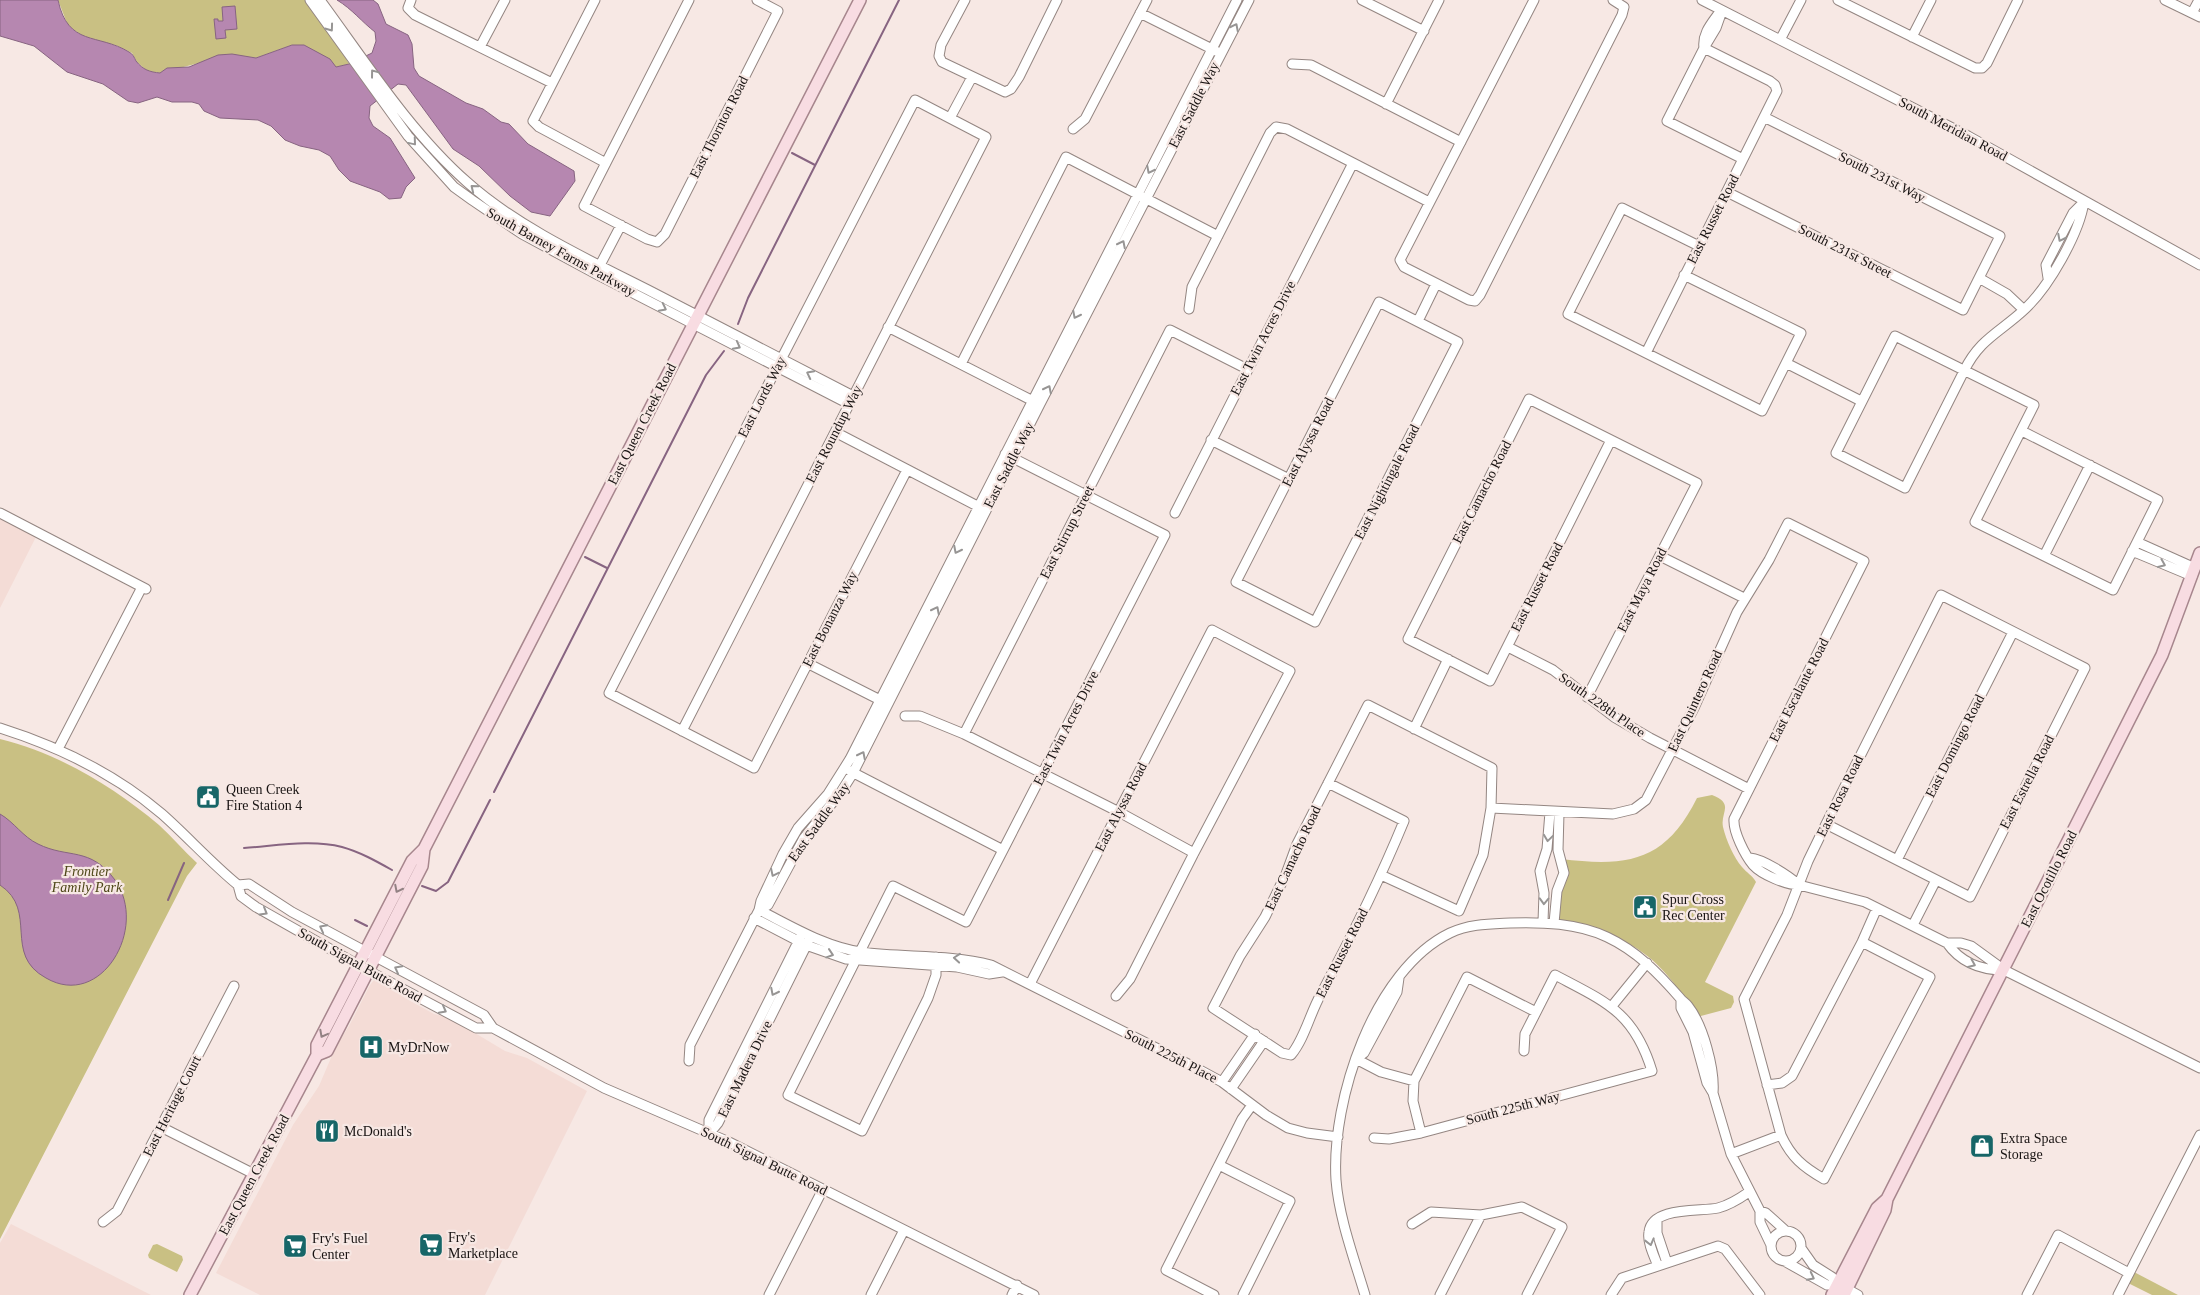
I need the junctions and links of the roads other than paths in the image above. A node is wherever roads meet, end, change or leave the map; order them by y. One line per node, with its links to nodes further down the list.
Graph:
1 (310, 0): 34 (street, South Barney Farms Parkway, one-way to 34)
2 (320, 0): 34 (street, South Barney Farms Parkway)
3 (505, 0): 31 (street)
4 (595, 0): 37 (street)
5 (689, 0): 44 (street)
6 (757, 0): 50 (street, East Thornton Road)
7 (860, 0): 60 (main road, East Queen Creek Road)
8 (964, 0): 36 (street)
9 (1057, 0): 36 (street)
10 (1147, 0): 26 (street)
11 (1238, 0): 33 (street, East Saddle Way)
12 (1249, 0): 33 (street, East Saddle Way, one-way to 12)
13 (1362, 0): 28 (street)
14 (1439, 0): 28 (street)
15 (1534, 0): 42 (street)
16 (1613, 0): 57 (street)
17 (1702, 0): 25 (street, South Meridian Road)
18 (1801, 0): 30 (street)
19 (1930, 0): 29 (street)
20 (2018, 0): 29 (street)
21 (2165, 0): 27 (street)
22 (2199, 0): 27 (street)
23 (1842, 1): 29 (street)
24 (410, 4): 31 (street)
25 (1722, 11): 30 (street, South Meridian Road); 32 (street)
26 (1140, 13): 33 (street); 41 (street)
27 (2196, 15)
28 (1424, 31): 38 (street)
29 (1912, 37)
30 (1780, 40): 49 (street, South Meridian Road)
31 (480, 47): 37 (street)
32 (1704, 48): 39 (street, East Russet Road); 43 (street)
33 (1217, 51): 47 (street, East Saddle Way)
34 (354, 53): 54 (street, South Barney Farms Parkway, one-way to 34); 54 (street, South Barney Farms Parkway, one-way to 54)
35 (1292, 64): 38 (street)
36 (972, 77): 40 (street)
37 (552, 83): 44 (street)
38 (1386, 104): 42 (street)
39 (1764, 117): 43 (street, East Russet Road); 56 (street, South 231st Way)
40 (950, 118): 62 (street, East Roundup Way); 64 (street, East Lords Way)
41 (1073, 129)
42 (1461, 142): 48 (street)
43 (1743, 159): 46 (street, East Russet Road)
44 (606, 163): 50 (street)
45 (1353, 163): 48 (street); 51 (street); 67 (street, East Twin Acres Drive)
46 (1727, 192): 52 (street, East Russet Road); 56 (street, South 231st Street)
47 (1142, 197): 51 (street); 66 (street); 71 (street, East Saddle Way)
48 (1429, 202): 57 (street)
49 (2084, 202): 53 (street, South Meridian Road); 59 (street)
50 (621, 225): 54 (street)
51 (1218, 236): 58 (street)
52 (1699, 246): 55 (street, East Russet Road); 63 (street)
53 (2200, 265)
54 (598, 270): 60 (street, South Barney Farms Parkway)
55 (1684, 275): 63 (street, East Russet Road); 65 (street)
56 (1979, 278): 59 (street)
57 (1436, 284): 61 (street)
58 (1189, 309)
59 (2024, 310): 68 (street)
60 (696, 319): 64 (street, South Barney Farms Parkway); 133 (main road, East Queen Creek Road)
61 (1418, 321): 79 (street, East Alyssa Road); 90 (street, East Nightingale Road)
62 (888, 327): 66 (street); 69 (street, East Roundup Way)
63 (1646, 353): 65 (street)
64 (779, 363): 69 (street, South Barney Farms Parkway); 101 (street, East Lords Way)
65 (1786, 363): 70 (street)
66 (961, 364): 71 (street)
67 (1247, 369): 74 (street, East Twin Acres Drive); 80 (street, East Stirrup Street)
68 (1964, 371): 70 (street); 70 (street); 72 (street)
69 (851, 400): 73 (street, East Roundup Way)
70 (1862, 401)
71 (1036, 402): 76 (street, East Saddle Way)
72 (2022, 431): 77 (street); 87 (street)
73 (835, 432): 78 (street); 101 (street, East Roundup Way)
74 (1211, 440): 79 (street); 83 (street, East Twin Acres Drive)
75 (1611, 440): 86 (street, East Maya Road); 93 (street, East Russet Road); 94 (street, East Camacho Road)
76 (1009, 456): 80 (street); 81 (street, East Saddle Way)
77 (2090, 465): 84 (street); 87 (street)
78 (907, 470): 81 (street); 95 (street, East Bonanza Way)
79 (1289, 479): 90 (street, East Alyssa Road)
80 (1086, 495): 102 (street, East Stirrup Street); 107 (street, East Twin Acres Drive)
81 (982, 508): 97 (street, East Saddle Way)
82 (0, 513): 103 (street)
83 (1175, 513)
84 (2135, 547): 87 (street); 89 (street)
85 (2200, 553): 89 (main road, East Ocotillo Road)
86 (1660, 556): 91 (street); 96 (street, East Maya Road)
87 (2044, 556)
88 (1864, 561): 91 (street, East Quintero Road); 109 (street, East Escalante Road)
89 (2194, 572): 138 (main road, East Ocotillo Road)
90 (1236, 582)
91 (1744, 598): 104 (street, East Quintero Road)
92 (2013, 632): 113 (street, East Rosa Road); 116 (street, East Domingo Road); 121 (street, East Estrella Road)
93 (1508, 647): 94 (street, East Russet Road); 96 (street, South 228th Place)
94 (1448, 659): 100 (street)
95 (807, 663): 97 (street); 101 (street, East Bonanza Way)
96 (1587, 697): 104 (street, South 228th Place)
97 (884, 702): 105 (street, East Saddle Way); 106 (street, East Saddle Way, one-way to 97)
98 (905, 716): 102 (street)
99 (0, 728): 103 (street, South Signal Butte Road)
100 (1414, 729): 108 (street, East Camacho Road); 110 (street)
101 (682, 731)
102 (964, 734): 107 (street)
103 (58, 749): 123 (street, South Signal Butte Road)
104 (1673, 750): 109 (street, South 228th Place); 112 (street, East Quintero Road)
105 (844, 768): 106 (street); 126 (street, East Saddle Way, one-way to 126)
106 (853, 773): 114 (street); 126 (street, East Saddle Way)
107 (1042, 774): 111 (street); 114 (street, East Twin Acres Drive)
108 (1328, 783): 119 (street, East Russet Road); 145 (street, East Camacho Road)
109 (1749, 789): 124 (street, East Escalante Road)
110 (1490, 808): 112 (street, East Quintero Road); 119 (street)
111 (1119, 812): 115 (street); 115 (street, East Alyssa Road); 139 (street, East Alyssa Road)
112 (1555, 812): 117 (street); 118 (street, one-way to 118)
113 (1826, 824): 116 (street); 124 (street, East Rosa Road)
114 (1003, 850): 134 (street, East Twin Acres Drive)
115 (1194, 853): 141 (street)
116 (1898, 860): 121 (street)
117 (1560, 863): 118 (street); 122 (street)
118 (1543, 864): 120 (street)
119 (1380, 875): 146 (street, East Russet Road)
120 (1543, 880): 122 (street); 127 (street, one-way to 127)
121 (1936, 880): 128 (street)
122 (1559, 882): 127 (street)
123 (238, 885): 133 (street, South Signal Butte Road, one-way to 123); 137 (street, South Signal Butte Road, one-way to 137)
124 (1799, 885): 125 (street); 155 (street, East Rosa Road)
125 (1877, 908): 128 (street); 130 (street)
126 (756, 914): 129 (street, South 225th Place); 131 (street, South 225th Place); 150 (street)
127 (1549, 923): 136 (street); 148 (street)
128 (1913, 925): 132 (street)
129 (807, 934): 131 (street, East Madera Drive); 134 (street, South 225th Place)
130 (1862, 942): 155 (street); 161 (street)
131 (803, 943): 134 (street, South 225th Place, one-way to 134); 160 (street, East Madera Drive)
132 (1947, 943): 138 (street); 138 (street, one-way to 138)
133 (371, 954): 137 (main road, East Queen Creek Road); 144 (street, South Signal Butte Road, one-way to 133)
134 (858, 956): 135 (street, South 225th Place); 135 (street)
135 (936, 962): 139 (street, South 225th Place)
136 (1647, 963): 142 (street); 165 (street)
137 (364, 969): 144 (street, South Signal Butte Road, one-way to 144); 167 (main road, East Queen Creek Road)
138 (2004, 970): 152 (street); 184 (main road, East Ocotillo Road)
139 (1030, 984): 154 (street, South 225th Place)
140 (234, 986): 158 (street, East Heritage Court)
141 (1116, 996)
142 (1612, 1006): 143 (street); 159 (street, South 225th Way)
143 (1536, 1012): 147 (street); 153 (street)
144 (493, 1028): 160 (street, South Signal Butte Road)
145 (1255, 1034): 146 (street); 149 (street)
146 (1264, 1041): 151 (street)
147 (1524, 1051)
148 (1356, 1059): 153 (street); 163 (street)
149 (1237, 1060): 151 (street); 154 (street)
150 (689, 1061)
151 (1247, 1066): 156 (street)
152 (2200, 1068)
153 (1414, 1081): 159 (street)
154 (1222, 1082): 156 (street, South 225th Place)
155 (1767, 1085): 161 (street)
156 (1231, 1089): 157 (street, South 225th Place)
157 (1252, 1105): 163 (street, South 225th Place); 166 (street)
158 (161, 1126): 167 (street); 173 (street, East Heritage Court)
159 (1421, 1132): 164 (street, South 225th Way)
160 (708, 1134): 168 (street, South Signal Butte Road)
161 (1781, 1135): 165 (street)
162 (2200, 1135): 182 (street)
163 (1338, 1137): 192 (street)
164 (1374, 1138)
165 (1731, 1154): 169 (street)
166 (1219, 1164): 190 (street); 191 (street)
167 (254, 1174): 185 (main road, East Queen Creek Road)
168 (823, 1189): 175 (street, South Signal Butte Road); 186 (street)
169 (1750, 1192): 170 (street); 172 (street)
170 (1760, 1211): 176 (street); 177 (street)
171 (1481, 1215): 174 (street); 193 (street); 194 (street)
172 (1657, 1221): 180 (street); 181 (street, one-way to 181)
173 (103, 1222)
174 (1412, 1224)
175 (904, 1230): 183 (street, South Signal Butte Road); 187 (street)
176 (1786, 1231): 177 (street); 178 (street)
177 (1770, 1245): 179 (street)
178 (1801, 1248): 179 (street); 184 (street)
179 (1786, 1262): 184 (street, one-way to 184)
180 (1667, 1263): 181 (street); 196 (street)
181 (1658, 1266): 195 (street)
182 (2129, 1272): 198 (street); 199 (street)
183 (1017, 1285): 188 (street); 189 (street, South Signal Butte Road)
184 (1840, 1291): 197 (street)
185 (190, 1295)
186 (769, 1295)
187 (870, 1295)
188 (1012, 1295)
189 (1034, 1295)
190 (1214, 1295)
191 (1243, 1295)
192 (1365, 1295)
193 (1440, 1295)
194 (1527, 1295)
195 (1611, 1295)
196 (1760, 1295)
197 (1858, 1295)
198 (2027, 1295)
199 (2118, 1295)

